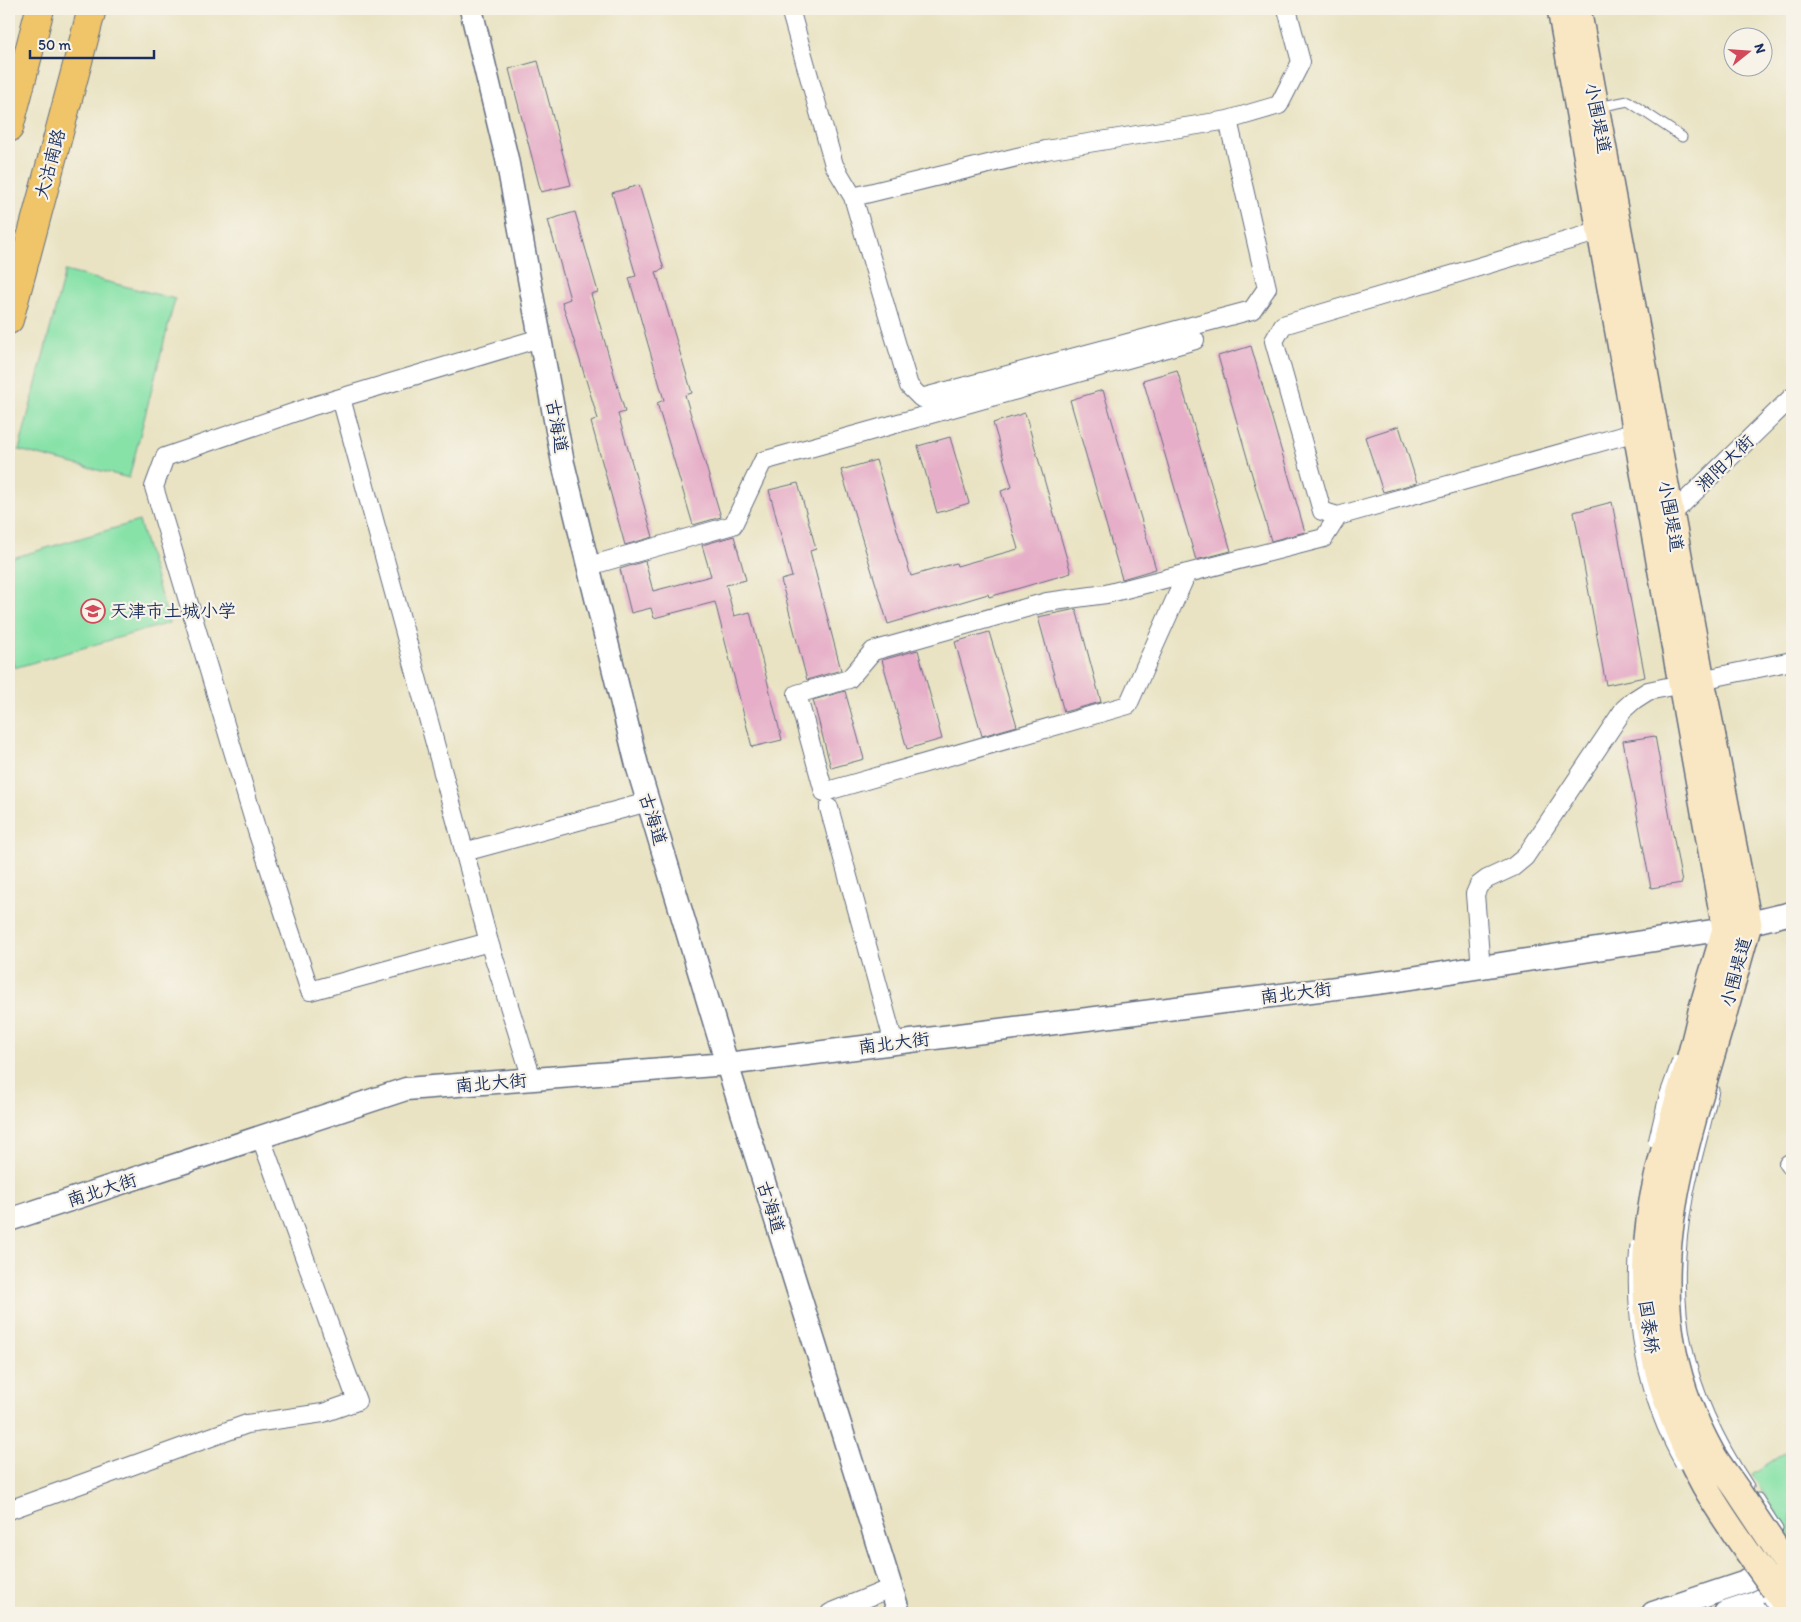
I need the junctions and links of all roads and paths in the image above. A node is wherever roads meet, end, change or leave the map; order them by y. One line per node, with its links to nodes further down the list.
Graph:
1 (40, 9): 10 (main road)
2 (92, 9): 14 (main road, 大沽南路)
3 (471, 9): 15 (street, 古海道)
4 (790, 9): 12 (street)
5 (1287, 9): 9 (street)
6 (1560, 9): 8 (main road, 小围堤道)
7 (1578, 9): 8 (main road, 小围堤道)
8 (1587, 110): 11 (lane); 13 (main road, 小围堤道); 21 (main road, 小围堤道)
9 (1228, 120): 12 (street); 12 (street)
10 (9, 128)
11 (1682, 137)
12 (853, 197)
13 (1600, 231): 19 (main road, 小围堤道); 20 (street)
14 (9, 320)
15 (540, 338): 18 (street); 22 (street, 古海道)
16 (1195, 340): 22 (street)
17 (1792, 397): 21 (street, 湘阳大街)
18 (341, 398): 28 (street); 32 (street)
19 (1636, 432): 20 (street); 21 (main road, 小围堤道)
20 (1338, 516): 23 (street)
21 (1662, 518): 25 (main road, 小围堤道)
22 (588, 566): 26 (street, 古海道)
23 (1187, 573): 23 (street)
24 (1792, 661): 25 (street)
25 (1691, 682): 30 (main road, 小围堤道); 31 (main road, 小围堤道); 33 (street)
26 (648, 802): 28 (street); 36 (street, 古海道)
27 (829, 808): 35 (street)
28 (464, 852): 32 (street)
29 (1792, 913): 30 (street, 南北大街)
30 (1749, 924): 31 (street, 南北大街); 34 (main road, 小围堤道)
31 (1725, 929): 33 (street, 南北大街); 34 (main road, 小围堤道)
32 (489, 942): 37 (street)
33 (1481, 969): 35 (street, 南北大街)
34 (1712, 1016): 39 (lane, bridge); 45 (lane, bridge); 49 (main road, 国泰桥, bridge); 57 (main road, 国泰桥, bridge)
35 (894, 1043): 36 (street, 南北大街)
36 (727, 1064): 37 (street, 南北大街); 51 (street, 古海道)
37 (532, 1079): 38 (street, 南北大街)
38 (261, 1138): 40 (street, 南北大街); 44 (street)
39 (1652, 1149)
40 (9, 1220)
41 (1636, 1235): 42 (lane, bridge)
42 (1684, 1471)
43 (1698, 1494): 46 (lane)
44 (9, 1510)
45 (1781, 1534)
46 (1736, 1553)
47 (1792, 1560): 54 (street)
48 (1746, 1568): 56 (lane, bridge)
49 (1792, 1572)
50 (1792, 1585): 55 (street)
51 (890, 1588): 52 (street); 53 (street, 古海道)
52 (830, 1613)
53 (898, 1613)
54 (1653, 1613)
55 (1725, 1613)
56 (1776, 1613)
57 (1791, 1613)

